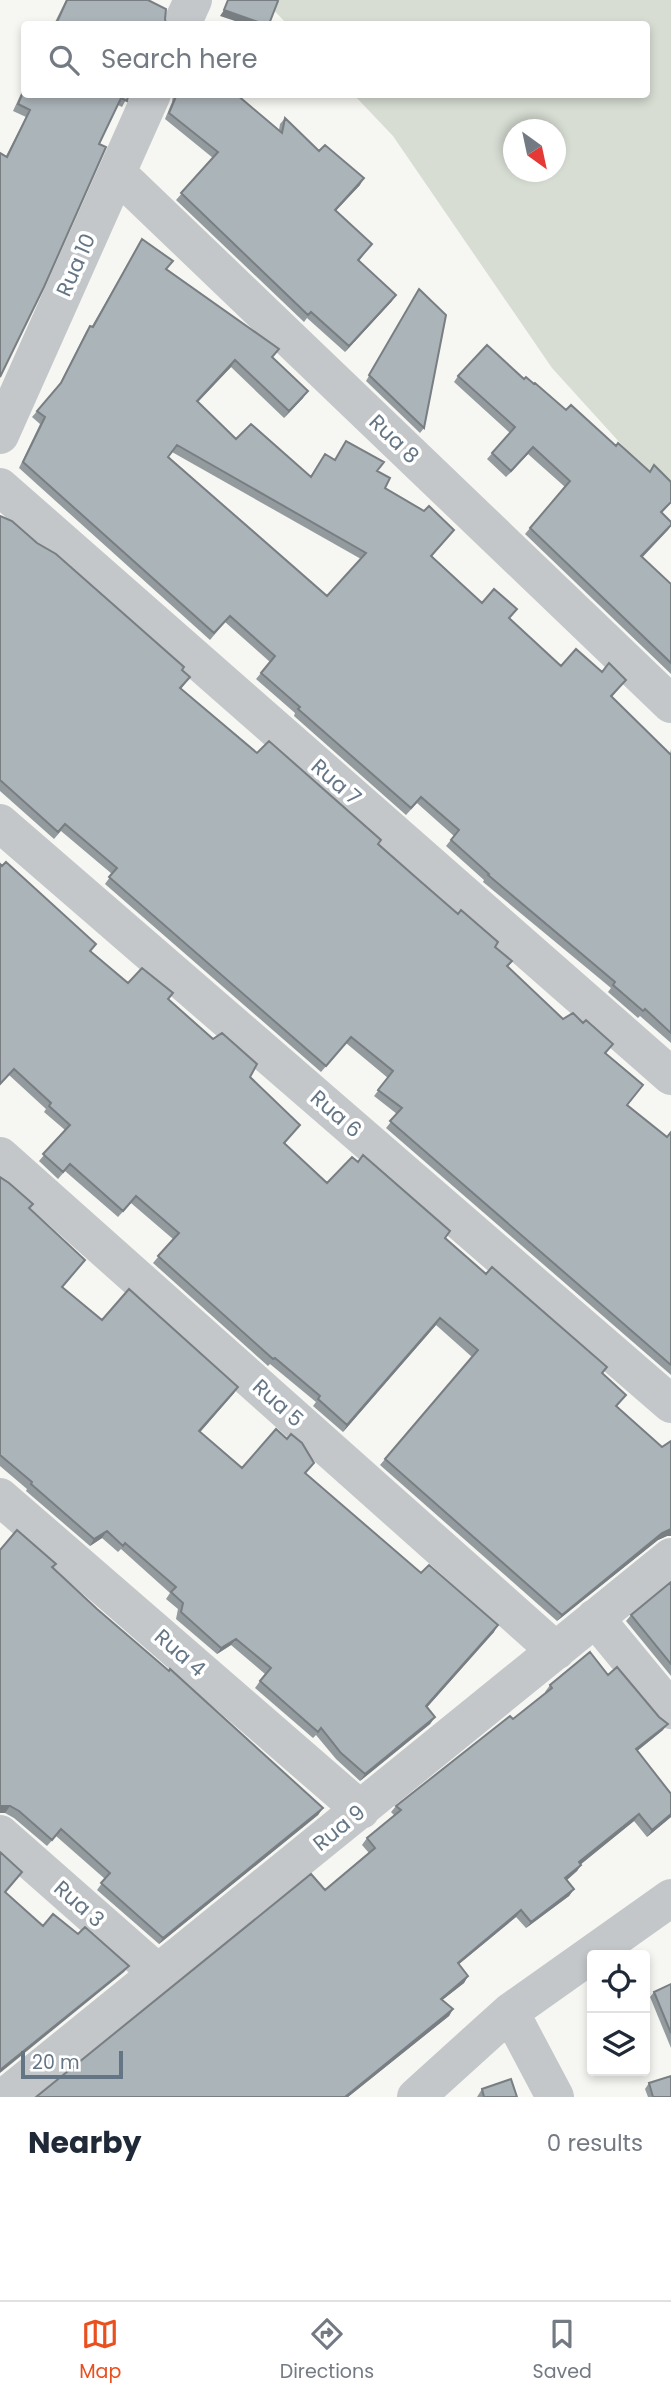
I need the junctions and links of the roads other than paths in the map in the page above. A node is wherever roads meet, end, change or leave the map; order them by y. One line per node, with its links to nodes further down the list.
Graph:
1 (193, 0): 2 (street)
2 (183, 21)
3 (150, 98): 4 (street, Rua 10)
4 (117, 173): 5 (street, Rua 10); 7 (street, Rua 8)
5 (0, 435)
6 (0, 488): 9 (street, Rua 7)
7 (671, 704)
8 (0, 824): 11 (street, Rua 6)
9 (671, 1076)
10 (0, 1156): 15 (street, Rua 5)
11 (671, 1404)
12 (0, 1497): 17 (street, Rua 4)
13 (671, 1557): 14 (street, Rua 9)
14 (595, 1618): 15 (street, Rua 9); 16 (street)
15 (556, 1650): 17 (street, Rua 9)
16 (671, 1710)
17 (361, 1810): 20 (street, Rua 9)
18 (0, 1834): 20 (street, Rua 3)
19 (671, 1898): 21 (street)
20 (158, 1973): 22 (street, Rua 9)
21 (510, 2012): 23 (street); 24 (street)
22 (5, 2097)
23 (416, 2097)
24 (555, 2097)

